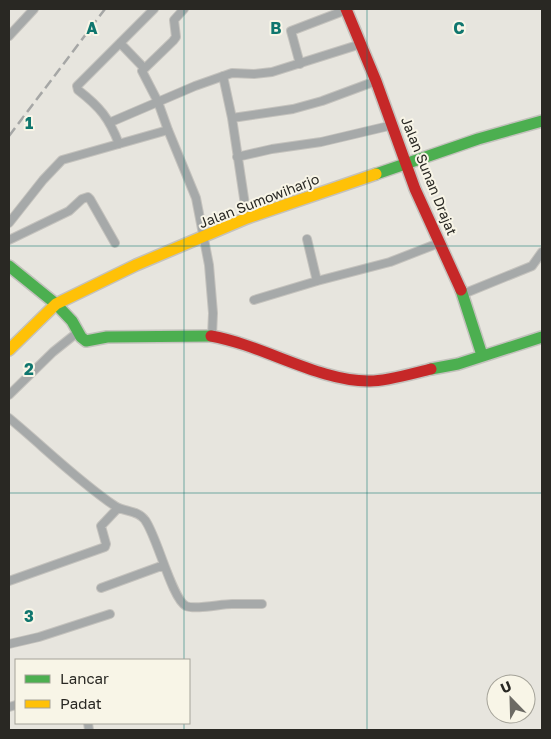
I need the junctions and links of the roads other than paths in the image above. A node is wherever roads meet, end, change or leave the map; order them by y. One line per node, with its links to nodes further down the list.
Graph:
1 (34, 9): 5 (street)
2 (154, 9): 6 (street)
3 (184, 9): 9 (street)
4 (346, 9): 7 (street, Jalan Sunan Drajat); 8 (street)
5 (9, 36)
6 (120, 43): 9 (street); 15 (street)
7 (361, 44): 8 (street); 11 (street, Jalan Sunan Drajat)
8 (300, 64): 10 (street)
9 (144, 68): 12 (street)
10 (223, 76): 12 (street); 13 (street)
11 (376, 81): 13 (street); 16 (street, Jalan Sunan Drajat)
12 (158, 102): 15 (street); 17 (street)
13 (232, 118): 19 (street)
14 (542, 121): 20 (street, Jalan Sumowiharjo)
15 (111, 122): 18 (street)
16 (393, 125): 19 (street); 20 (street, Jalan Sunan Drajat)
17 (168, 130): 18 (street); 23 (street)
18 (119, 144): 22 (street)
19 (237, 157): 21 (street)
20 (406, 164): 21 (street, Jalan Sumowiharjo); 27 (street, Jalan Sunan Drajat)
21 (247, 218): 23 (street, Jalan Sumowiharjo)
22 (9, 222)
23 (204, 238): 33 (street, Jalan Sumowiharjo); 35 (street)
24 (307, 239): 30 (street)
25 (9, 240): 26 (street)
26 (116, 243)
27 (439, 243): 30 (street); 31 (street, Jalan Sunan Drajat)
28 (542, 252): 31 (street)
29 (9, 266): 33 (street)
30 (317, 281): 32 (street)
31 (463, 294): 38 (street, Jalan Sunan Drajat)
32 (254, 300)
33 (56, 304): 34 (street); 37 (street, Jalan Sumowiharjo)
34 (78, 332): 35 (street); 39 (street)
35 (212, 336): 38 (street)
36 (542, 337): 38 (street)
37 (9, 350)
38 (482, 355)
39 (9, 395)
40 (9, 418): 41 (street)
41 (118, 508): 42 (street); 43 (street)
42 (164, 566): 44 (street); 45 (street)
43 (9, 581)
44 (101, 588)
45 (262, 604)
46 (110, 614): 47 (street)
47 (9, 644)

